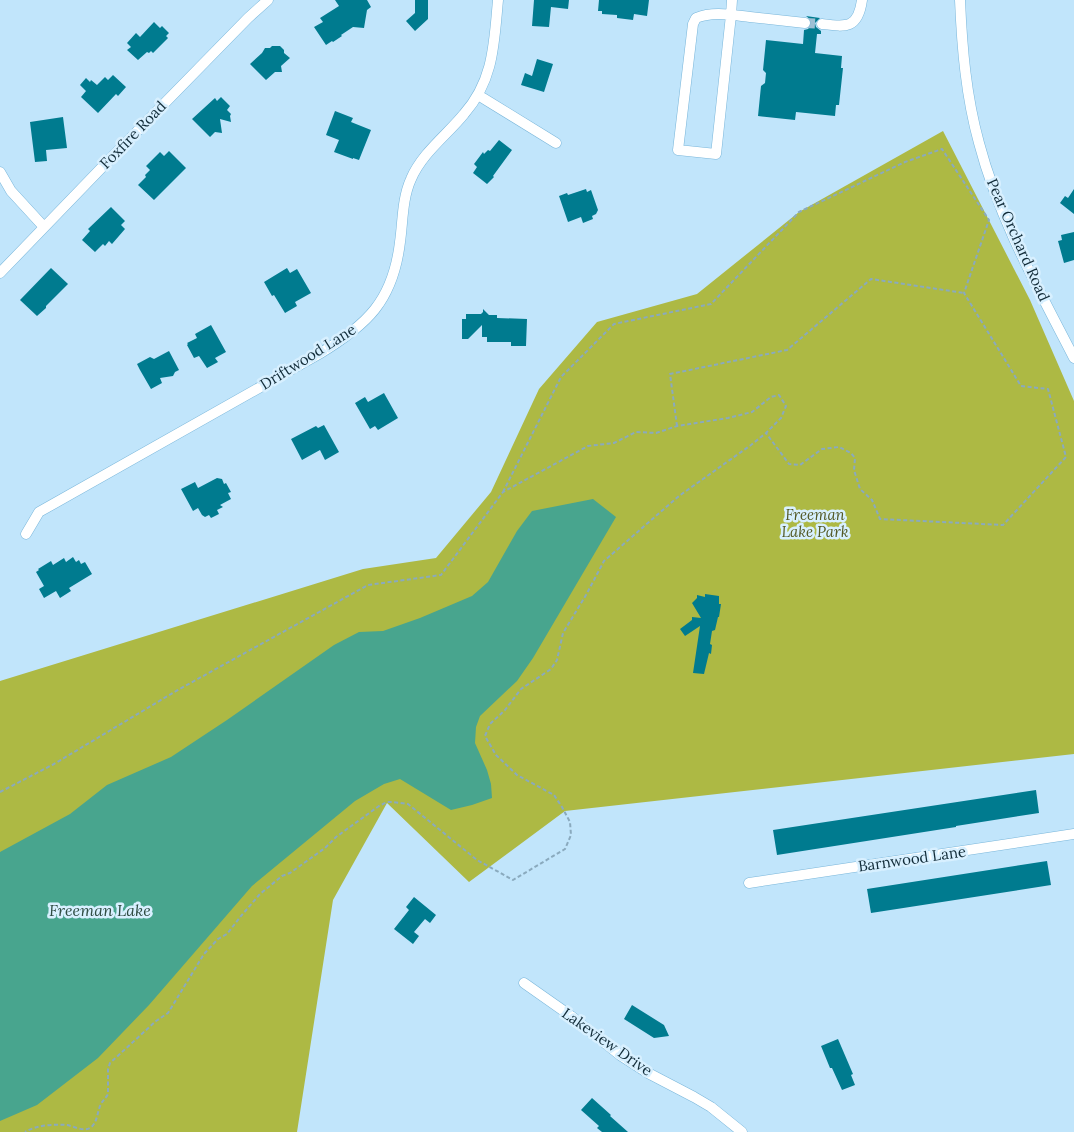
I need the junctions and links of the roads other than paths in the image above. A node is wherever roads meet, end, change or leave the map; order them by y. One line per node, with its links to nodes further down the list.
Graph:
1 (268, 0): 12 (street, Foxfire Road)
2 (498, 0): 9 (street, Driftwood Lane)
3 (732, 0): 6 (street)
4 (862, 0): 8 (street)
5 (960, 0): 14 (street, Pear Orchard Road)
6 (731, 15): 6 (street); 7 (street)
7 (805, 22)
8 (822, 24)
9 (478, 95): 10 (street); 15 (street, Driftwood Lane)
10 (556, 143)
11 (0, 172): 12 (street)
12 (44, 227): 13 (street, Foxfire Road)
13 (0, 273)
14 (1074, 358)
15 (26, 534)
16 (1074, 834): 17 (street, Barnwood Lane)
17 (749, 883)
18 (524, 983): 19 (street, Lakeview Drive)
19 (742, 1132)

